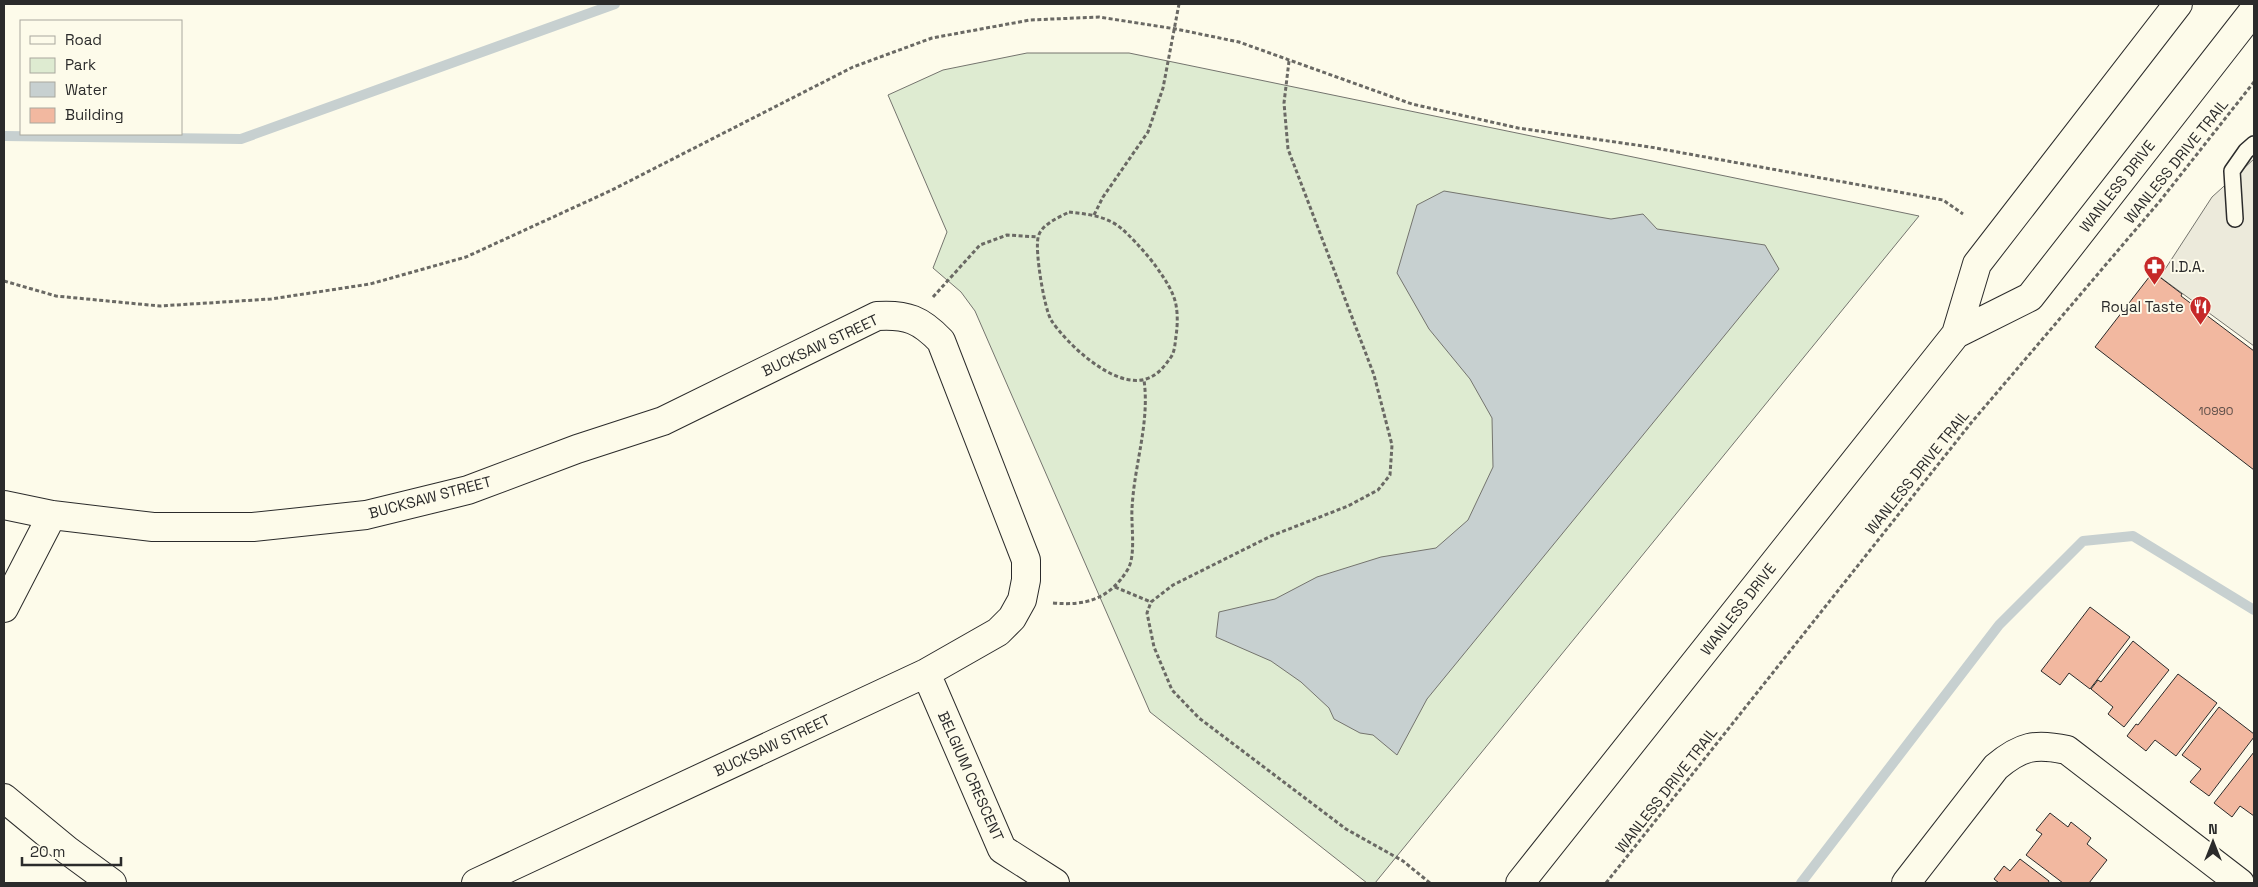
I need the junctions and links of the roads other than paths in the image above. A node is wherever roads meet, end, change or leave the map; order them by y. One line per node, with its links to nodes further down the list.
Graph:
1 (2178, 4): 5 (street, WANLESS DRIVE)
2 (2254, 10): 5 (street, WANLESS DRIVE)
3 (2254, 144): 4 (lane)
4 (2235, 219)
5 (1956, 334): 14 (street, WANLESS DRIVE)
6 (4, 505): 7 (street, BUCKSAW STREET)
7 (52, 515): 8 (street); 9 (street, BUCKSAW STREET)
8 (4, 608)
9 (926, 673): 12 (street, BUCKSAW STREET); 13 (street, BELGIUM CRESCENT)
10 (4, 798): 11 (street)
11 (112, 883)
12 (476, 883)
13 (1055, 883)
14 (1520, 883)
15 (1906, 883): 16 (street)
16 (2240, 883)

